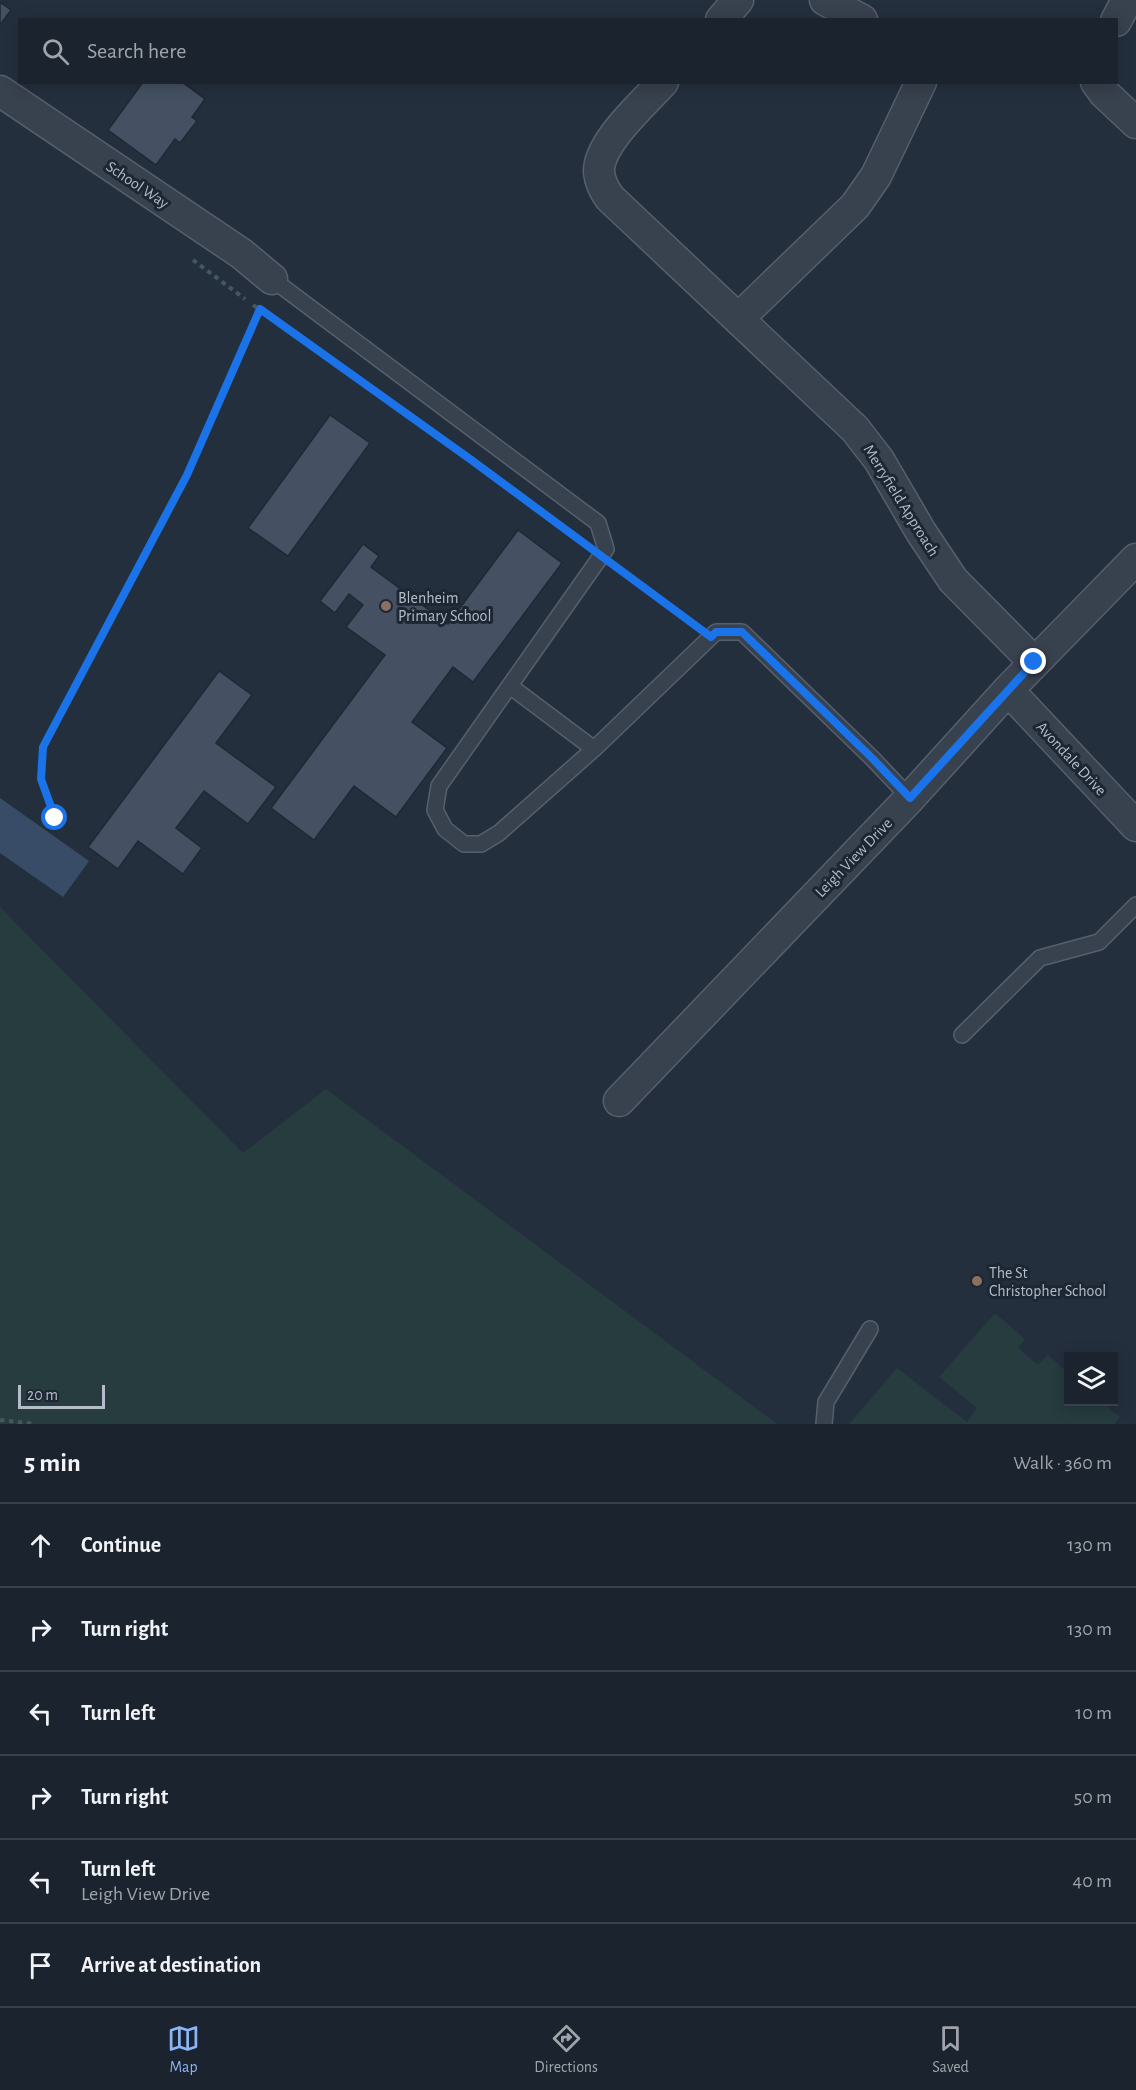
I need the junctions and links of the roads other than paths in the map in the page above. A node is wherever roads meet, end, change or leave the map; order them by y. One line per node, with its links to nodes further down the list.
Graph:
1 (738, 0): 4 (street)
2 (825, 0): 5 (street)
3 (1127, 0): 6 (street)
4 (723, 18)
5 (858, 18)
6 (1118, 18)
7 (661, 84): 13 (street, Merryfield Approach)
8 (920, 84): 13 (street)
9 (1098, 84): 11 (street)
10 (0, 91): 12 (street, School Way)
11 (1136, 123)
12 (272, 279): 16 (lane)
13 (739, 318): 15 (street, Merryfield Approach)
14 (1136, 559): 15 (street, Leigh View Drive)
15 (1034, 662): 17 (street, Leigh View Drive)
16 (510, 686): 18 (lane); 18 (lane)
17 (1008, 690): 19 (street, Leigh View Drive); 20 (street, Avondale Drive)
18 (594, 748): 19 (lane)
19 (910, 798): 23 (street, Leigh View Drive)
20 (1136, 826)
21 (1136, 905): 22 (lane)
22 (962, 1035)
23 (619, 1101)
24 (870, 1329): 25 (lane)
25 (824, 1424)

